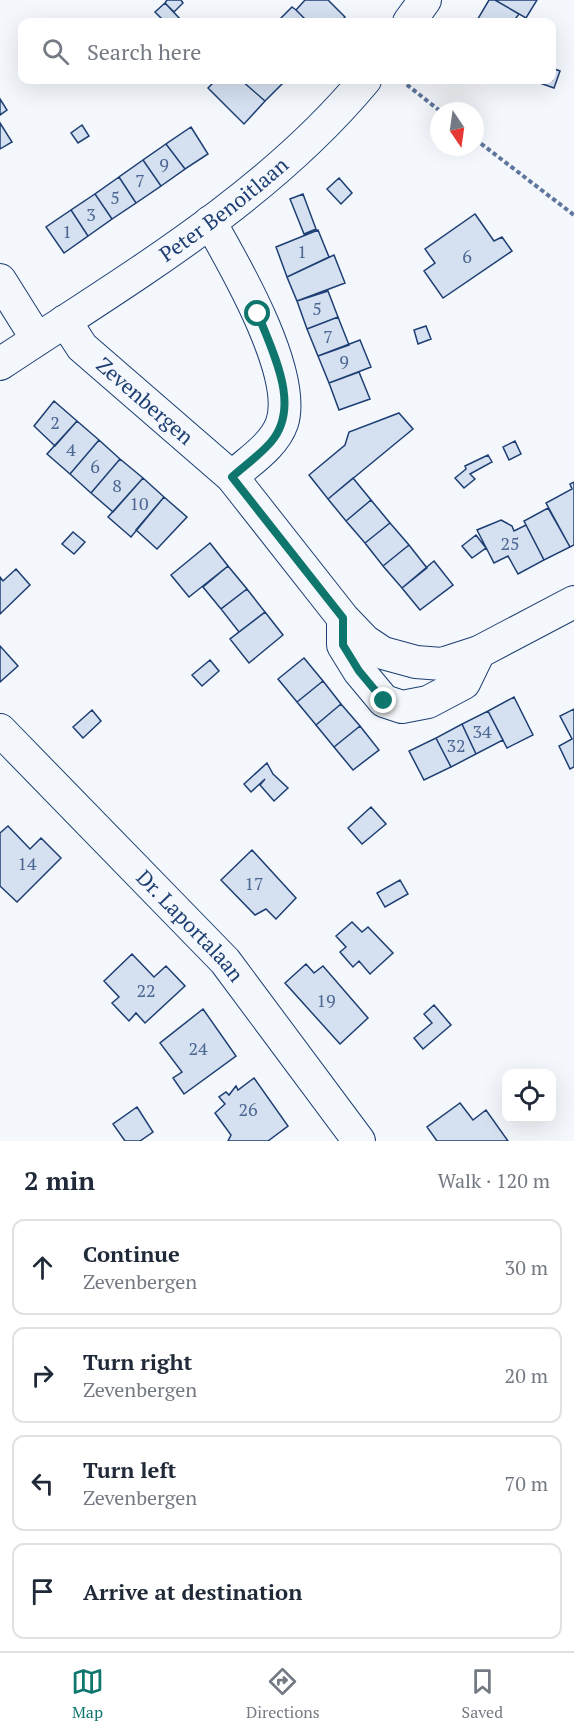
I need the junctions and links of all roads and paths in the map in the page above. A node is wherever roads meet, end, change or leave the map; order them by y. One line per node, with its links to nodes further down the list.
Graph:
1 (425, 0): 2 (street)
2 (412, 18)
3 (361, 84): 8 (street, Peter Benoitlaan)
4 (406, 84): 5 (path)
5 (430, 103)
6 (484, 146): 7 (path)
7 (574, 215)
8 (210, 222): 10 (street, Peter Benoitlaan); 13 (street)
9 (0, 280): 11 (street)
10 (65, 321): 11 (street, Peter Benoitlaan); 13 (street, Zevenbergen)
11 (38, 339): 12 (street, Peter Benoitlaan)
12 (0, 364)
13 (232, 477): 15 (street, Zevenbergen)
14 (574, 602): 16 (street, Zevenbergen)
15 (343, 618): 16 (street, Zevenbergen); 16 (street)
16 (478, 652)
17 (0, 730): 18 (street, Dr. Laportalaan)
18 (359, 1141)

